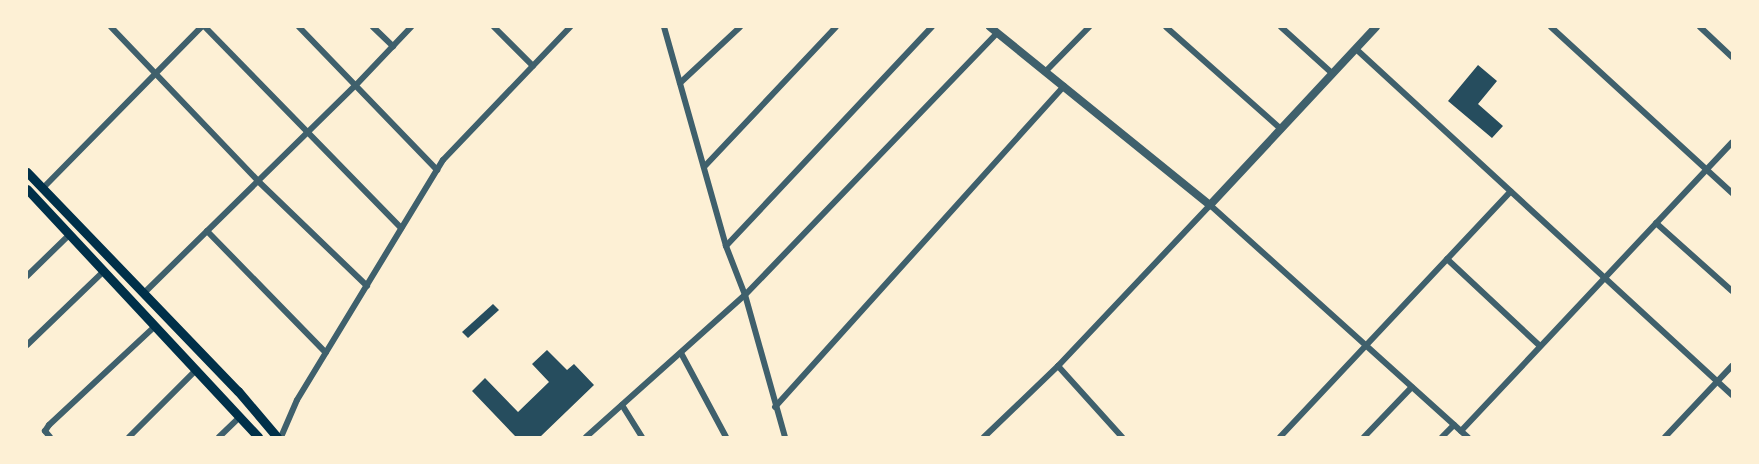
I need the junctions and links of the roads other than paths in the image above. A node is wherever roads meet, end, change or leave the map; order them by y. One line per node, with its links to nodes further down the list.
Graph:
1 (111, 27): 25 (street)
2 (203, 27): 25 (street); 30 (street)
3 (299, 27): 27 (street)
4 (373, 27): 19 (street)
5 (411, 27): 19 (street)
6 (494, 27): 22 (street)
7 (570, 27): 22 (street)
8 (664, 27): 26 (street)
9 (740, 27): 26 (street)
10 (836, 27): 32 (street)
11 (932, 27): 46 (street)
12 (1089, 27): 23 (street)
13 (1166, 27): 29 (street)
14 (1281, 27): 24 (street)
15 (1376, 27): 20 (street)
16 (1551, 27): 33 (street)
17 (1700, 27): 21 (street)
18 (994, 29): 23 (street); 54 (street)
19 (393, 46): 27 (street)
20 (1356, 49): 24 (street); 39 (street)
21 (1732, 57)
22 (533, 66): 34 (street)
23 (1046, 72): 28 (street)
24 (1332, 74): 29 (street)
25 (157, 75): 36 (street); 37 (street)
26 (680, 82): 32 (street)
27 (356, 85): 30 (street); 34 (street)
28 (1064, 86): 41 (street); 68 (street)
29 (1281, 129): 41 (street)
30 (308, 133): 36 (street); 43 (street)
31 (1732, 142): 33 (street)
32 (704, 167): 46 (street)
33 (1706, 169): 40 (street); 42 (street)
34 (437, 170): 43 (street)
35 (27, 172): 37 (main road)
36 (259, 182): 44 (street); 51 (street)
37 (43, 188): 53 (main road)
38 (27, 189): 45 (main road)
39 (1511, 191): 47 (street); 50 (street)
40 (1732, 193)
41 (1210, 205): 57 (street); 61 (street)
42 (1656, 222): 50 (street); 52 (street)
43 (401, 228): 51 (street)
44 (207, 231): 53 (street); 59 (street)
45 (70, 234): 48 (main road); 49 (street)
46 (726, 246): 54 (street)
47 (1448, 259): 57 (street); 58 (street)
48 (104, 271): 55 (main road); 56 (street)
49 (27, 276)
50 (1605, 277): 58 (street); 64 (street)
51 (367, 286): 59 (street)
52 (1732, 291)
53 (144, 293): 77 (main road)
54 (745, 295): 60 (street); 68 (street)
55 (155, 326): 63 (main road); 73 (street)
56 (27, 345)
57 (1366, 346): 65 (street); 72 (street)
58 (1540, 346): 71 (street)
59 (326, 353): 78 (street)
60 (681, 353): 67 (street); 81 (street)
61 (1058, 366): 83 (street); 84 (street)
62 (1732, 366): 64 (street)
63 (196, 370): 69 (main road); 74 (street)
64 (1718, 382): 66 (street); 88 (street)
65 (1412, 387): 70 (street); 85 (street)
66 (1732, 395)
67 (622, 405): 79 (street); 80 (street)
68 (775, 407): 82 (street)
69 (240, 417): 75 (street); 76 (main road)
70 (1454, 425): 71 (street); 86 (street)
71 (1461, 431): 87 (street)
72 (1284, 436)
73 (50, 437)
74 (129, 437)
75 (219, 437)
76 (258, 437)
77 (277, 437)
78 (281, 437)
79 (586, 437)
80 (642, 437)
81 (726, 437)
82 (785, 437)
83 (984, 437)
84 (1122, 437)
85 (1364, 437)
86 (1442, 437)
87 (1467, 437)
88 (1665, 437)

